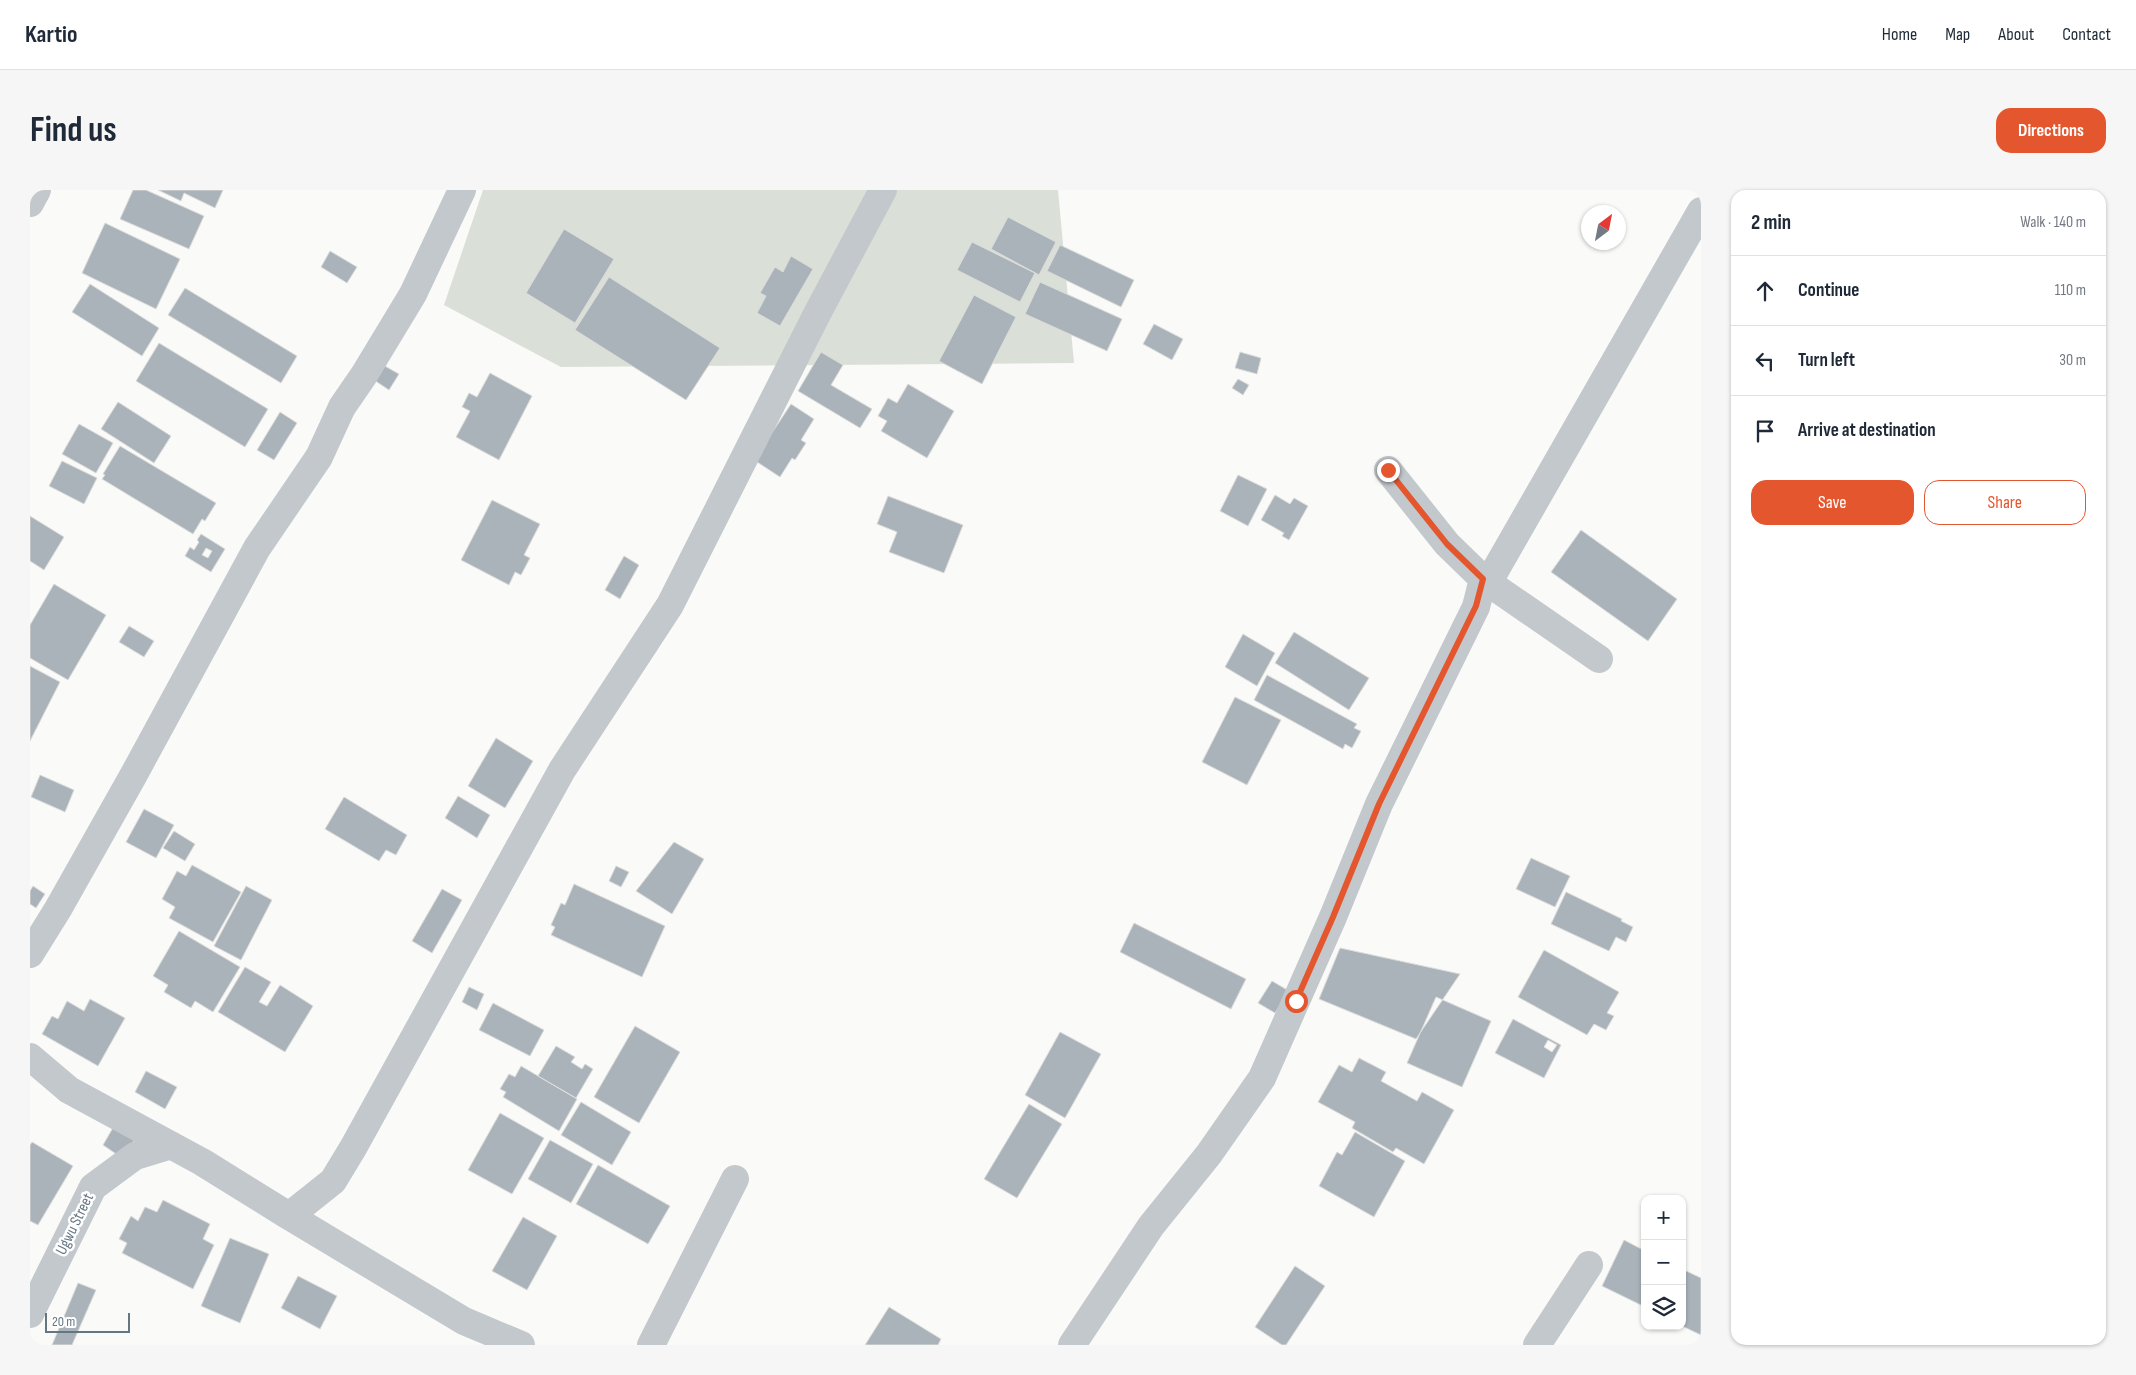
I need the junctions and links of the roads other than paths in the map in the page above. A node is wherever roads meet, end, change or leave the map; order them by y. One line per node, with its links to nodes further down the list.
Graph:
1 (37, 190): 4 (street)
2 (462, 190): 9 (street)
3 (882, 190): 13 (street)
4 (30, 203)
5 (1701, 211): 7 (street)
6 (1388, 470): 7 (street)
7 (1486, 581): 8 (street); 18 (street)
8 (1599, 659)
9 (30, 954)
10 (30, 1057): 11 (street)
11 (171, 1145): 13 (street); 15 (street, Ugwu Street)
12 (735, 1179): 17 (street)
13 (289, 1216): 16 (street)
14 (1589, 1264): 19 (street)
15 (30, 1314)
16 (521, 1345)
17 (651, 1345)
18 (1072, 1345)
19 (1537, 1345)

